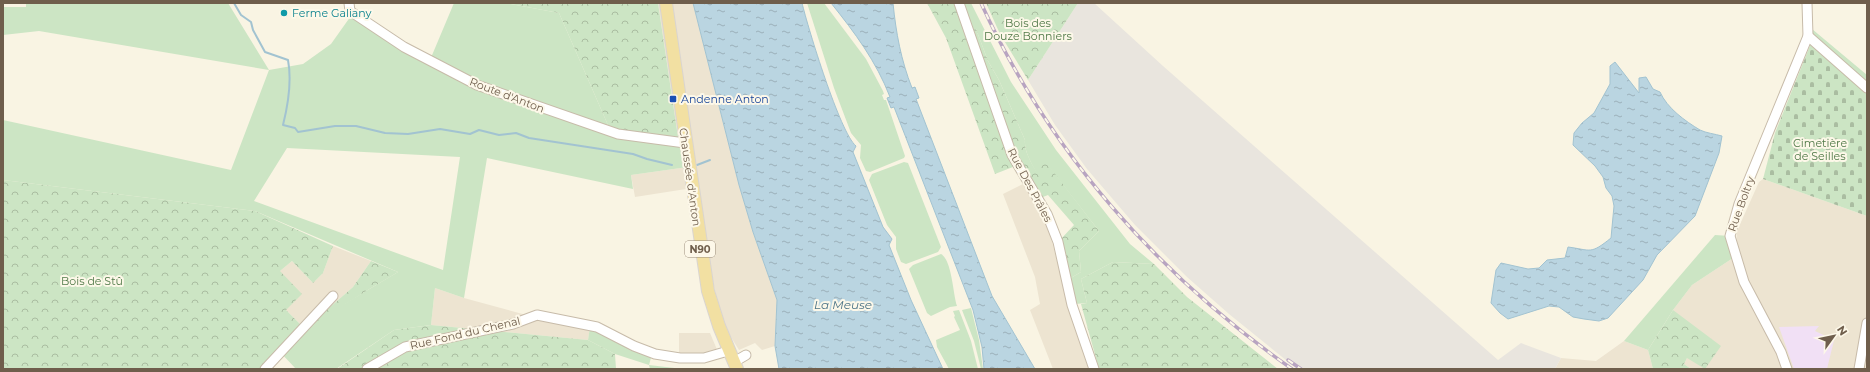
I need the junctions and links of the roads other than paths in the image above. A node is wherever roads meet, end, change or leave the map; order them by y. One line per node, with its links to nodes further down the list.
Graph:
1 (349, 3): 7 (street, Route d'Anton)
2 (666, 3): 7 (main road, Chaussée d'Anton / N90)
3 (959, 3): 14 (street, Rue Des Prâles)
4 (1807, 3): 5 (street)
5 (1808, 36): 6 (street); 15 (street, Rue Boltry)
6 (1867, 88)
7 (685, 143): 11 (main road, Chaussée d'Anton / N90)
8 (333, 296): 12 (street)
9 (1867, 323): 16 (street)
10 (746, 355): 11 (street, Rue Fond du Chenal)
11 (733, 361): 13 (street, Rue Fond du Chenal)
12 (264, 369)
13 (367, 369)
14 (1094, 369)
15 (1787, 369)
16 (1859, 369)

